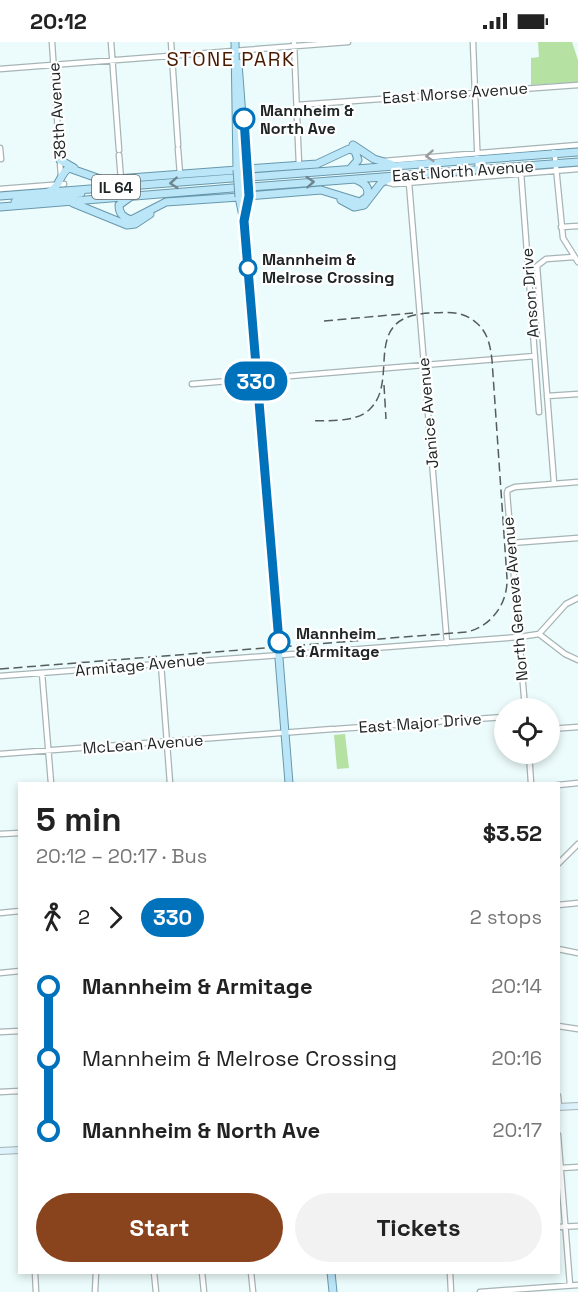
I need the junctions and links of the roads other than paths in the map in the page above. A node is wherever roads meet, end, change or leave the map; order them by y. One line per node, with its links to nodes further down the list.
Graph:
1 (52, 42): 11 (street, 38th Avenue)
2 (111, 42): 10 (street)
3 (171, 42): 9 (street)
4 (235, 42): 8 (main road)
5 (348, 42): 7 (street)
6 (473, 42): 14 (street)
7 (294, 44): 8 (street); 15 (street)
8 (236, 51): 9 (street); 31 (main road); 34 (main road)
9 (171, 56): 10 (street); 37 (street)
10 (112, 61): 11 (street); 42 (street)
11 (54, 65): 12 (street); 22 (street, 38th Avenue)
12 (0, 69)
13 (578, 84): 14 (street, East Morse Avenue)
14 (475, 92): 15 (street, East Morse Avenue); 20 (street)
15 (297, 105): 26 (street)
16 (578, 145): 18 (street, East North Avenue)
17 (0, 148): 21 (street)
18 (555, 150): 19 (main road, East North Avenue); 20 (main road, East North Avenue); 29 (street)
19 (578, 152)
20 (478, 156): 24 (street, East North Avenue, one-way to 24); 27 (main road, East North Avenue); 35 (street)
21 (1, 159)
22 (60, 160): 30 (main road); 45 (street, 38th Avenue)
23 (322, 162): 24 (main road); 26 (main road); 32 (main road)
24 (382, 162): 27 (main road); 28 (street)
25 (578, 162): 29 (main road, East North Avenue)
26 (299, 165): 31 (main road)
27 (399, 165): 28 (main road, East North Avenue)
28 (374, 167): 32 (main road, East North Avenue)
29 (556, 167): 33 (street, East North Avenue); 35 (main road, East North Avenue); 36 (street, East North Avenue); 63 (street)
30 (76, 169): 42 (main road); 45 (main road)
31 (246, 169): 55 (main road, bridge)
32 (348, 169): 39 (main road, East North Avenue)
33 (578, 169)
34 (237, 170): 37 (main road); 57 (main road, bridge)
35 (479, 173): 36 (street, East North Avenue); 38 (main road, East North Avenue); 46 (street, East North Avenue)
36 (521, 173): 65 (street, Anson Drive)
37 (180, 174): 42 (main road)
38 (395, 176): 41 (main road, East North Avenue); 44 (main road)
39 (251, 177)
40 (232, 178): 48 (main road, IL 64, one-way to 48)
41 (375, 178): 43 (main road); 44 (street, East North Avenue)
42 (121, 179)
43 (354, 179): 47 (main road, one-way to 43); 52 (main road)
44 (384, 181): 46 (street, East North Avenue); 52 (main road)
45 (61, 183): 50 (street); 51 (main road); 53 (main road)
46 (409, 183): 66 (street, Janice Avenue)
47 (251, 187)
48 (98, 188): 51 (main road, IL 64); 60 (main road)
49 (233, 188): 56 (main road, IL 64)
50 (0, 189)
51 (76, 190): 53 (main road, IL 64)
52 (313, 191): 55 (main road)
53 (48, 192): 54 (main road, IL 64)
54 (0, 196)
55 (249, 196): 61 (main road)
56 (130, 197): 58 (main road, IL 64); 59 (main road)
57 (239, 197): 59 (main road); 61 (main road)
58 (68, 201): 59 (main road); 60 (main road, IL 64)
59 (166, 202)
60 (4, 206)
61 (244, 221): 67 (main road)
62 (578, 226): 63 (street)
63 (561, 227): 64 (street)
64 (576, 259): 70 (street)
65 (535, 356): 66 (street); 71 (street, Anson Drive)
66 (424, 365): 67 (street); 79 (street, Janice Avenue)
67 (256, 379): 68 (street); 80 (main road)
68 (192, 384)
69 (578, 394): 70 (street)
70 (547, 396): 73 (street)
71 (539, 412)
72 (578, 482): 73 (street)
73 (554, 483): 75 (street, North Geneva Avenue)
74 (578, 538): 75 (street)
75 (511, 543): 78 (street, North Geneva Avenue)
76 (578, 598): 77 (street)
77 (539, 634): 78 (street, Armitage Avenue); 81 (street)
78 (519, 637): 79 (street, Armitage Avenue); 85 (street, North Geneva Avenue)
79 (447, 643): 80 (street, Armitage Avenue)
80 (279, 654): 82 (street, Armitage Avenue); 89 (main road)
81 (578, 660)
82 (161, 664): 83 (street, Armitage Avenue); 90 (street)
83 (42, 673): 84 (street, Armitage Avenue); 91 (street)
84 (0, 676)
85 (524, 698)
86 (494, 718): 89 (street, East Major Drive)
87 (578, 727): 88 (street)
88 (560, 728)
89 (285, 732): 90 (street, McLean Avenue); 96 (main road)
90 (167, 742): 91 (street, McLean Avenue); 95 (street)
91 (49, 751): 92 (street, McLean Avenue); 94 (street)
92 (0, 754)
93 (530, 764): 97 (street)
94 (51, 782)
95 (170, 782)
96 (289, 782)
97 (531, 782)
98 (578, 783): 99 (street)
99 (560, 785)
100 (18, 833): 101 (street)
101 (0, 834)
102 (578, 844): 103 (street)
103 (560, 862)
104 (578, 903): 105 (street)
105 (560, 905)
106 (18, 911): 107 (street)
107 (0, 913)
108 (560, 949): 109 (street)
109 (578, 953)
110 (18, 971): 111 (street)
111 (0, 973)
112 (560, 1026): 113 (street)
113 (578, 1029)
114 (18, 1031): 115 (street)
115 (0, 1032)
116 (18, 1091): 117 (street)
117 (0, 1092)
118 (578, 1106): 119 (street)
119 (560, 1107)
120 (18, 1150): 121 (street)
121 (0, 1151)
122 (578, 1167): 123 (street)
123 (560, 1168): 126 (street)
124 (578, 1226): 126 (street)
125 (560, 1227): 126 (street)
126 (566, 1227): 134 (street)
127 (35, 1274): 136 (street)
128 (96, 1274): 137 (street)
129 (154, 1274): 138 (street)
130 (202, 1274): 139 (street)
131 (251, 1274): 140 (street)
132 (331, 1274): 141 (main road)
133 (450, 1274): 142 (street)
134 (570, 1285): 135 (street); 143 (street)
135 (578, 1285)
136 (36, 1292)
137 (95, 1292)
138 (156, 1292)
139 (204, 1292)
140 (253, 1292)
141 (333, 1292)
142 (451, 1292)
143 (480, 1292)

